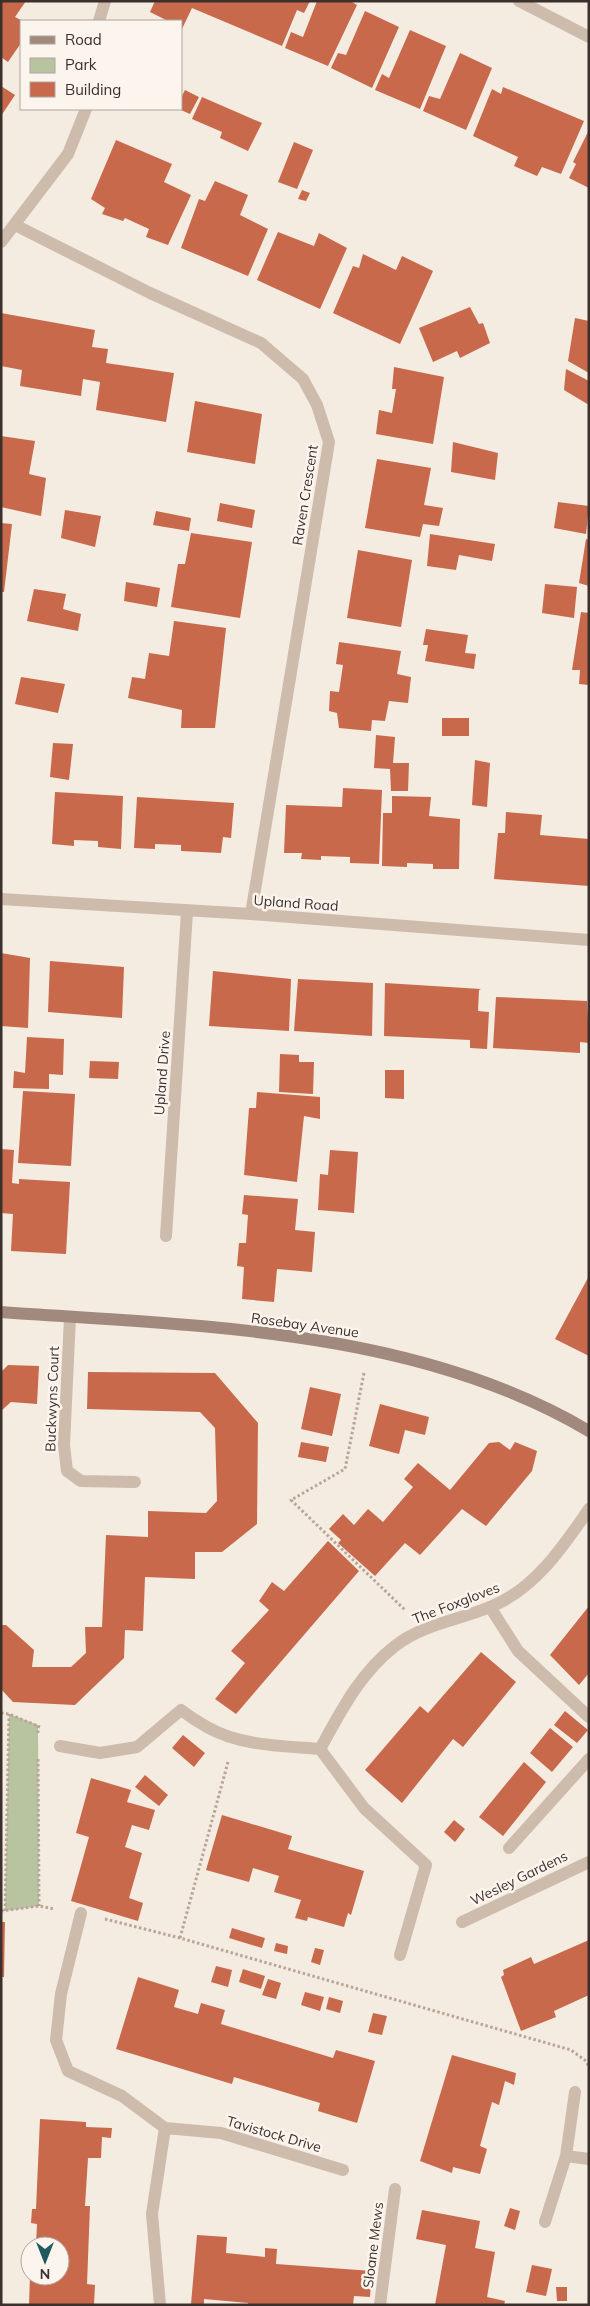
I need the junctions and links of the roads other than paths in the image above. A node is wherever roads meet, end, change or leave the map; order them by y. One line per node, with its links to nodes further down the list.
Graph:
1 (104, 1): 3 (street)
2 (519, 1): 4 (street)
3 (99, 20)
4 (589, 37)
5 (86, 110): 6 (street)
6 (15, 224): 7 (street); 10 (street, Raven Crescent)
7 (1, 242)
8 (1, 899): 9 (street, Upland Road)
9 (187, 912): 10 (street, Upland Road); 12 (street, Upland Drive)
10 (251, 914): 11 (street, Upland Road)
11 (589, 940)
12 (166, 1236)
13 (1, 1312): 14 (street, Rosebay Avenue)
14 (70, 1317): 15 (street, Rosebay Avenue); 16 (street, Buckwyns Court)
15 (589, 1431)
16 (135, 1482)
17 (589, 1509): 18 (street, The Foxgloves)
18 (490, 1607): 19 (street); 21 (street, The Foxgloves)
19 (589, 1717)
20 (60, 1746): 21 (street)
21 (320, 1749): 27 (street)
22 (589, 1759): 23 (street)
23 (509, 1848)
24 (589, 1862): 26 (street, Wesley Gardens)
25 (81, 1913): 29 (street)
26 (462, 1922)
27 (400, 1956)
28 (575, 2092): 30 (street)
29 (165, 2128): 32 (street, Tavistock Drive); 35 (street)
30 (566, 2156): 31 (street); 34 (street)
31 (589, 2159)
32 (343, 2170)
33 (395, 2189): 36 (street, Sloane Mews)
34 (545, 2222)
35 (160, 2305)
36 (380, 2305)

